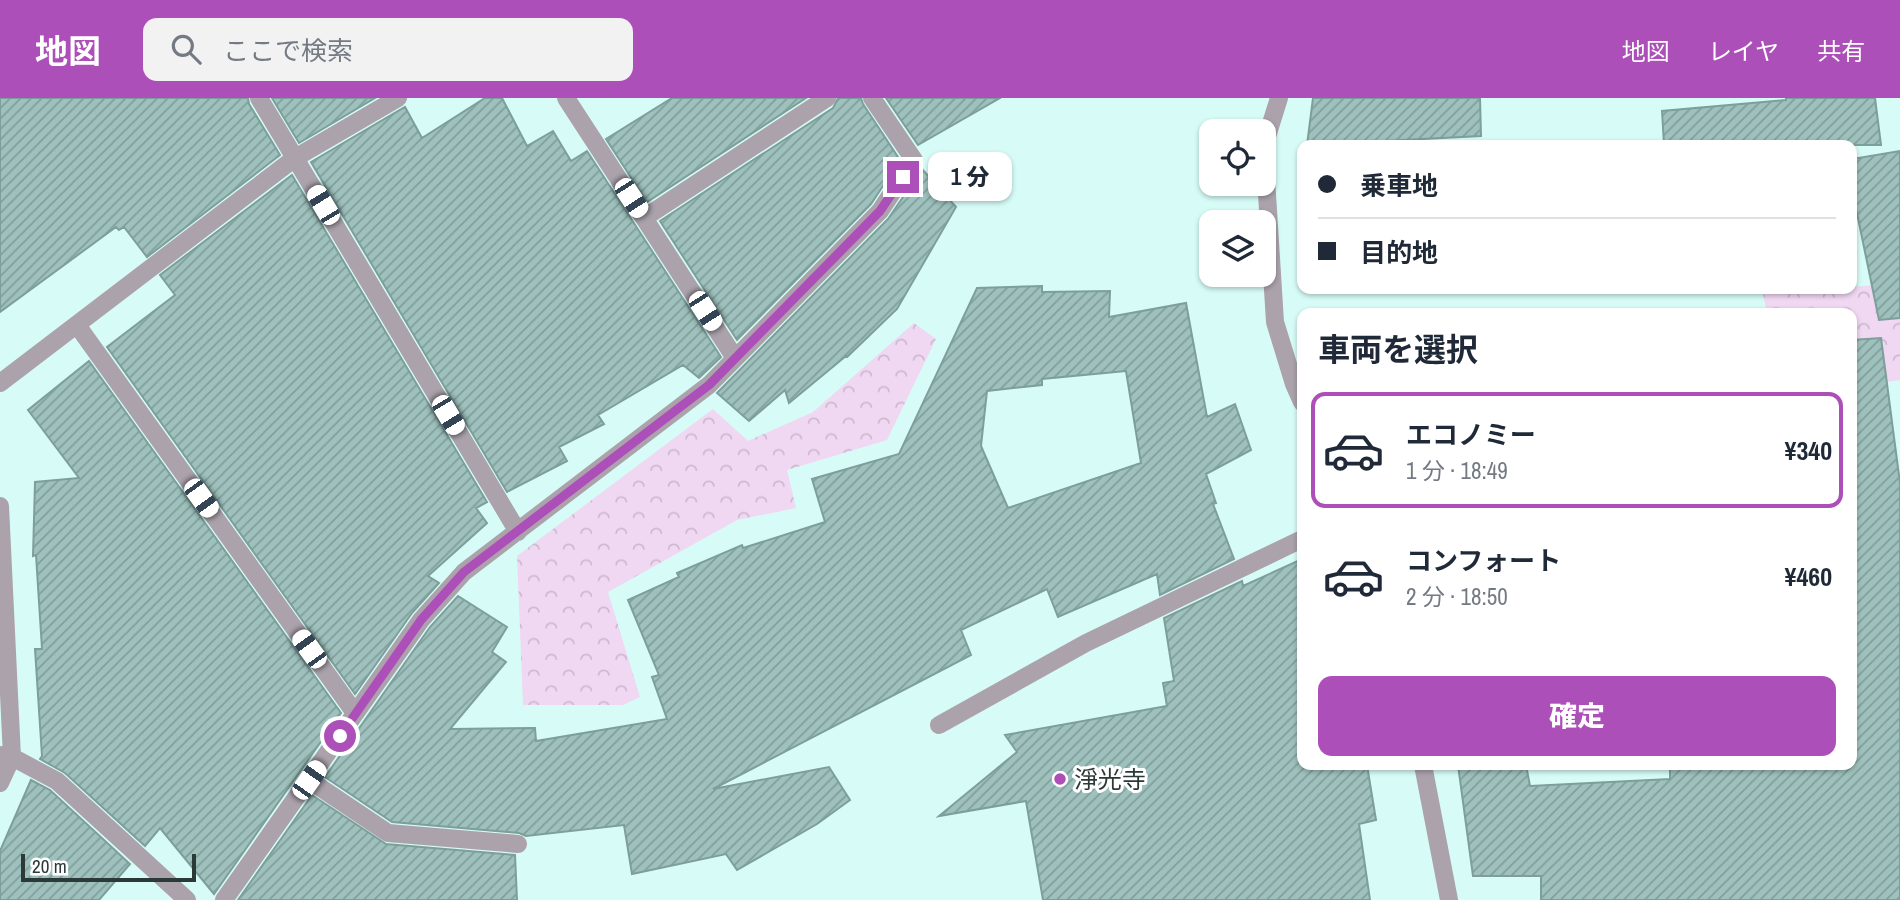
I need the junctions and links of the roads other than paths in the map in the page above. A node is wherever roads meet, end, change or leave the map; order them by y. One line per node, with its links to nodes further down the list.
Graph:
1 (259, 98): 7 (street)
2 (398, 98): 7 (street)
3 (566, 98): 8 (street)
4 (827, 98): 8 (street)
5 (873, 98): 10 (street)
6 (1279, 98): 12 (street)
7 (295, 158): 9 (street); 14 (street)
8 (644, 218): 10 (street)
9 (77, 325): 11 (street); 16 (street)
10 (735, 358): 14 (street)
11 (0, 383)
12 (1297, 390)
13 (0, 506): 18 (street)
14 (518, 532): 16 (street)
15 (1297, 541): 17 (street)
16 (355, 713): 20 (street)
17 (939, 725)
18 (6, 756): 21 (street); 23 (street)
19 (1424, 770): 25 (street)
20 (309, 780): 22 (street); 24 (street)
21 (0, 783)
22 (518, 844)
23 (187, 900)
24 (224, 900)
25 (1449, 900)

